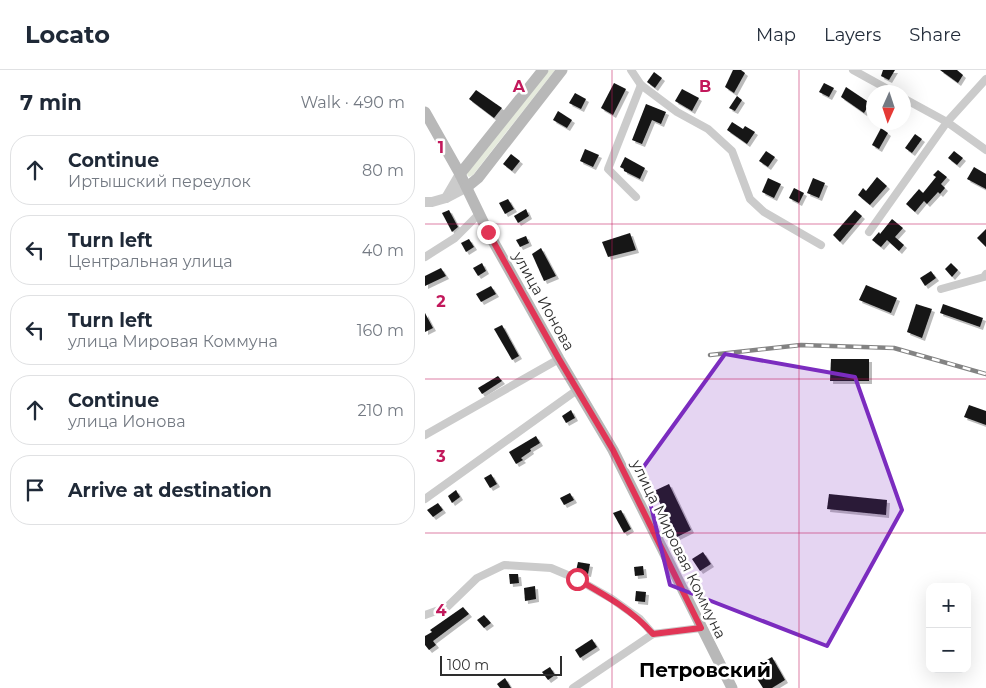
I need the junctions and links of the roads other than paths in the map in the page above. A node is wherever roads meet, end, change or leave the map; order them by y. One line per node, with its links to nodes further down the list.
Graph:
1 (543, 70): 12 (main road)
2 (561, 70): 13 (main road)
3 (631, 70): 6 (street)
4 (853, 70): 7 (street)
5 (986, 79): 10 (street)
6 (641, 85): 14 (street); 19 (street)
7 (880, 85)
8 (911, 102): 10 (street)
9 (425, 112): 12 (main road, улица Ионова)
10 (947, 122): 11 (street); 18 (street)
11 (986, 150)
12 (460, 174): 13 (main road, улица Ионова); 15 (street)
13 (467, 187): 15 (street); 17 (main road, улица Ионова)
14 (636, 197)
15 (446, 198): 16 (street)
16 (425, 202)
17 (479, 214): 20 (street); 23 (main road, улица Ионова)
18 (869, 232)
19 (821, 245)
20 (425, 257)
21 (986, 274): 22 (street)
22 (941, 289)
23 (559, 359): 24 (main road, улица Ионова); 25 (street)
24 (577, 390): 26 (main road, улица Ионова); 27 (street)
25 (425, 436)
26 (613, 450): 29 (main road, улица Мировая Коммуна)
27 (425, 499)
28 (425, 615): 30 (street)
29 (701, 628): 30 (street); 32 (main road, улица Мировая Коммуна)
30 (653, 634): 31 (street)
31 (573, 688)
32 (732, 688)

